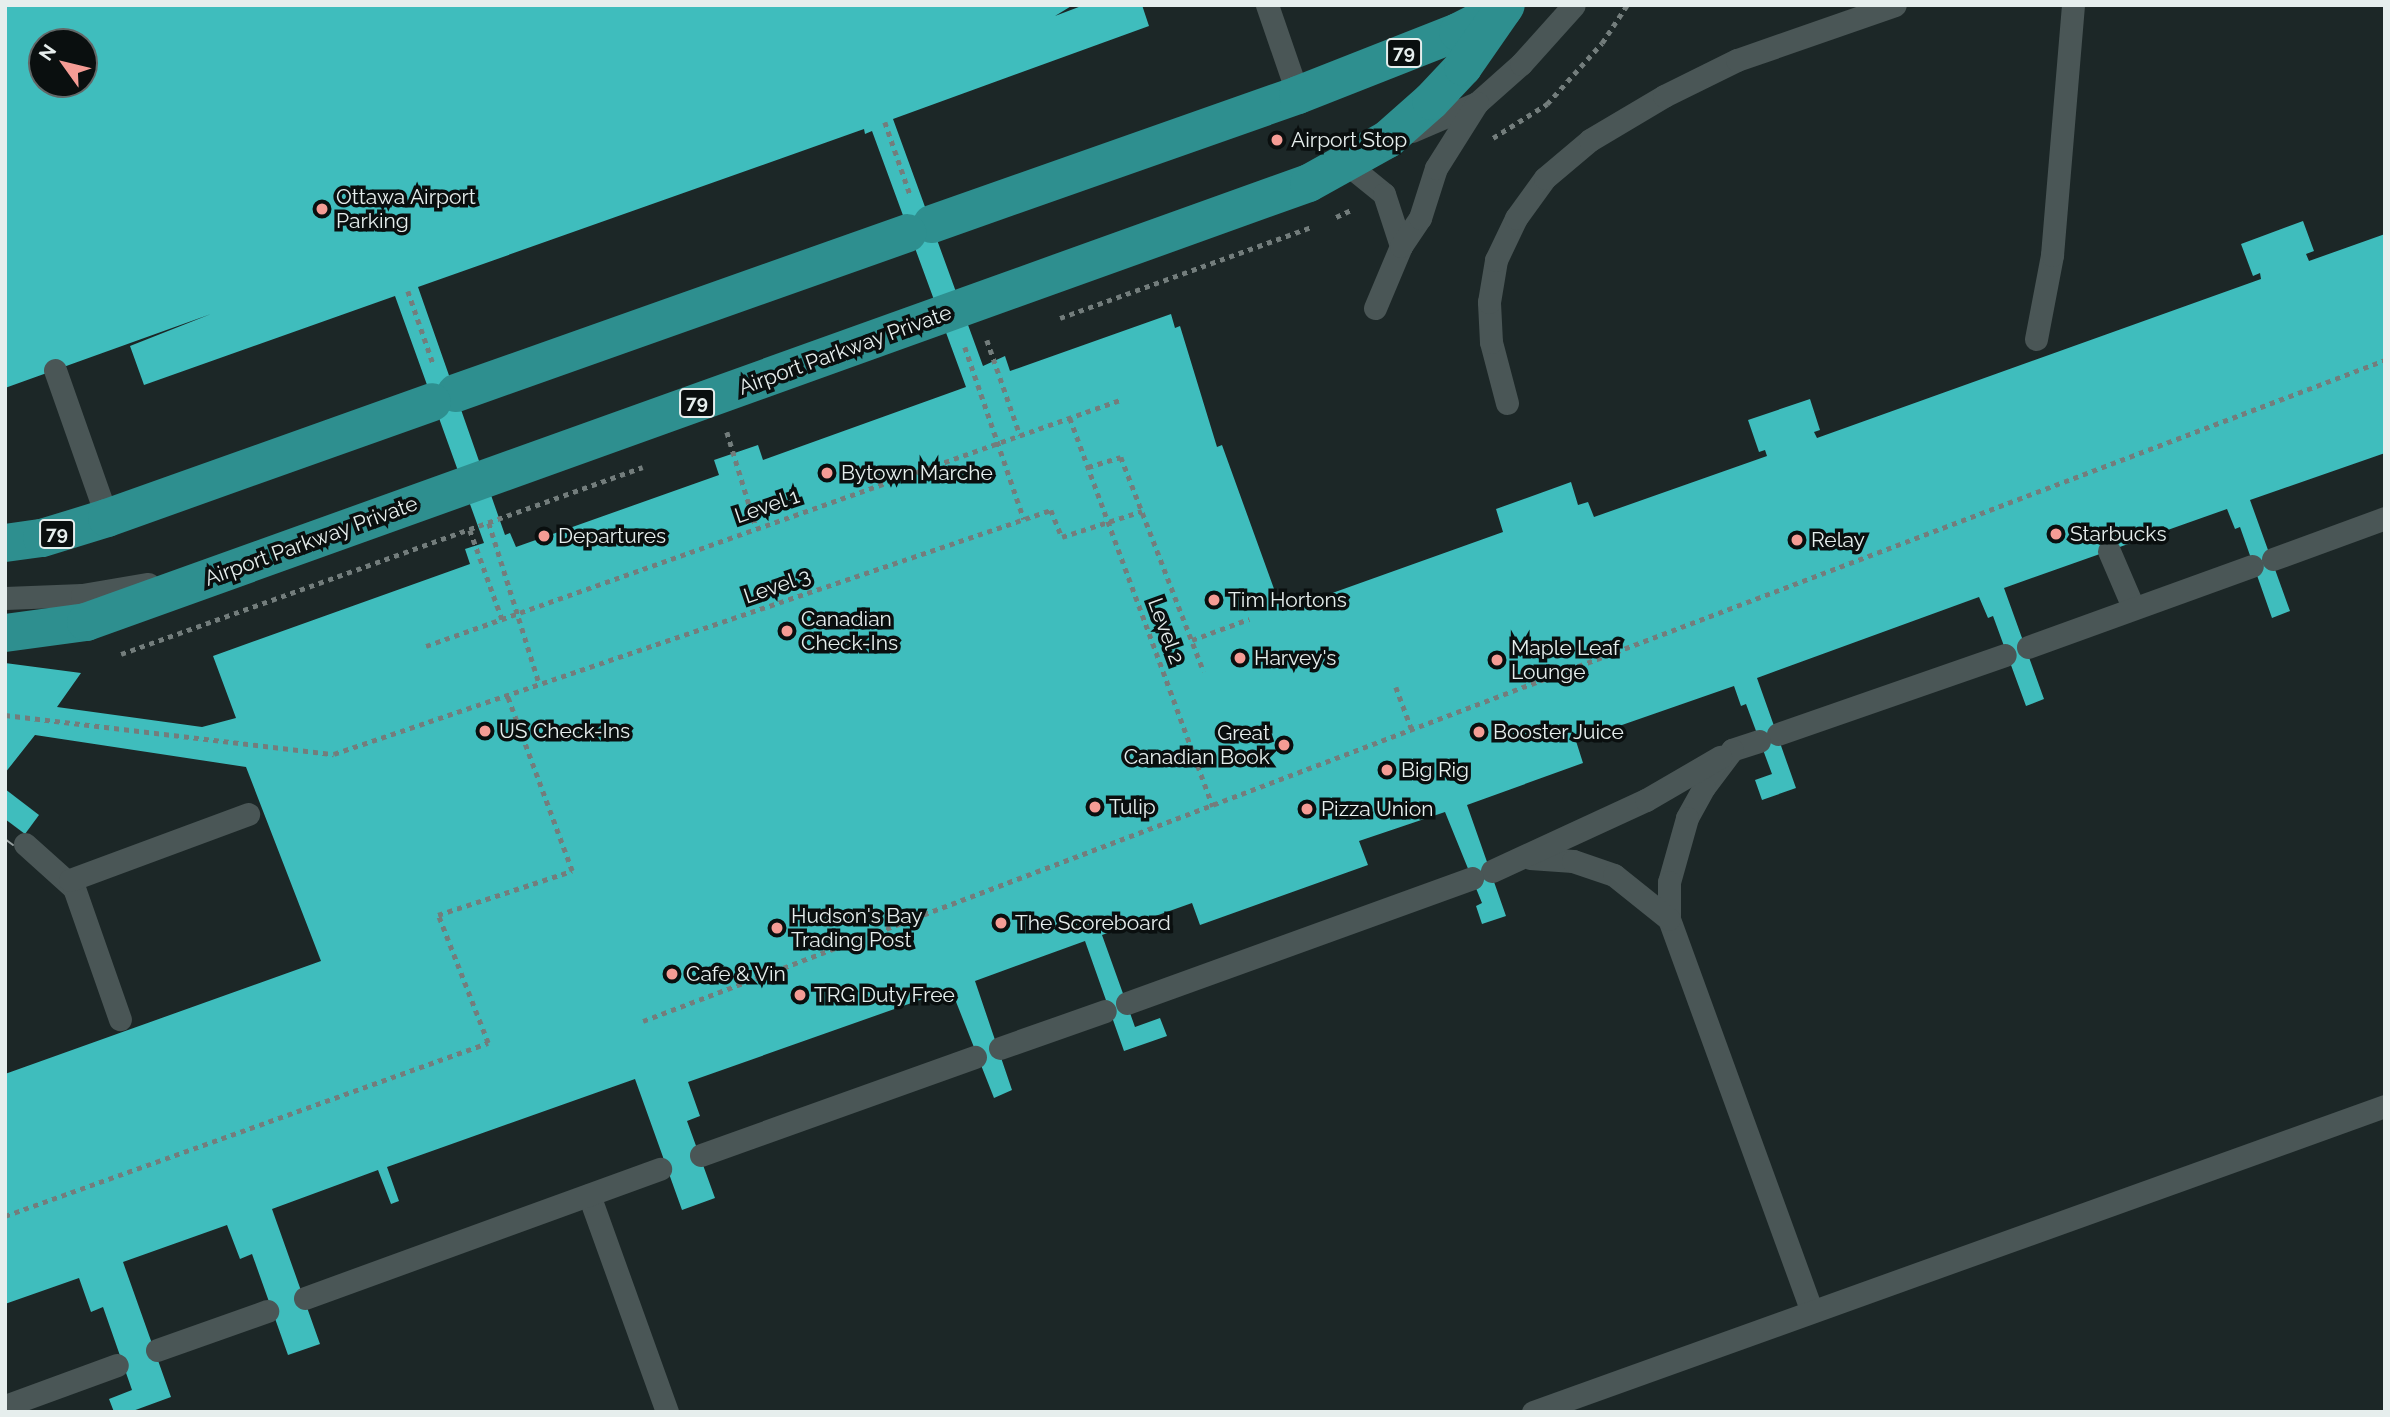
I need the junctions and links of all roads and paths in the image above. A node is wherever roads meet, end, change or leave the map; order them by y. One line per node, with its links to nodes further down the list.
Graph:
1 (1267, 5): 7 (lane)
2 (1507, 5): 7 (highway, Airport Parkway Private / 79); 31 (highway, Airport Parkway Private / 79)
3 (1574, 5): 8 (lane)
4 (1627, 5): 9 (path)
5 (1895, 5): 18 (lane)
6 (2073, 5): 13 (lane)
7 (1298, 95): 22 (highway, Airport Parkway Private / 79)
8 (1477, 103): 10 (lane); 11 (lane)
9 (1488, 141)
10 (1341, 159): 11 (lane); 28 (lane)
11 (1401, 246): 12 (lane)
12 (1375, 308)
13 (2036, 339)
14 (2385, 360): 41 (path)
15 (972, 369): 24 (path)
16 (55, 370): 22 (lane)
17 (1121, 400): 19 (path, Level 1)
18 (1507, 404)
19 (1070, 418): 20 (path, Level 2); 33 (path, Level 1)
20 (1088, 467): 21 (path); 43 (path, Level 2)
21 (1142, 511): 24 (path, Level 3); 32 (path)
22 (107, 518): 26 (highway, Airport Parkway Private / 79)
23 (2385, 518): 29 (lane)
24 (1024, 519): 37 (path, Level 3)
25 (495, 539): 37 (path)
26 (5, 544)
27 (2109, 551): 29 (lane)
28 (5, 598)
29 (2133, 607): 34 (lane)
30 (1249, 619): 32 (path)
31 (5, 633)
32 (1192, 640): 36 (path)
33 (426, 646)
34 (2028, 647)
35 (2005, 655): 42 (lane)
36 (1204, 672)
37 (539, 683): 39 (path, Level 3)
38 (1396, 687): 41 (path)
39 (507, 695): 40 (path, Level 3); 57 (path)
40 (5, 715)
41 (1412, 730): 43 (path)
42 (1732, 750): 46 (lane); 48 (lane)
43 (1213, 807): 50 (path)
44 (247, 814): 47 (lane)
45 (25, 844): 47 (lane)
46 (1527, 858): 48 (lane); 51 (lane)
47 (70, 880): 49 (lane)
48 (1669, 919): 60 (lane)
49 (120, 1019)
50 (643, 1021)
51 (1000, 1048)
52 (975, 1057): 54 (lane)
53 (2385, 1106): 60 (lane)
54 (701, 1155)
55 (660, 1170): 56 (lane)
56 (589, 1195): 58 (lane); 64 (lane)
57 (5, 1216)
58 (305, 1298)
59 (267, 1311): 61 (lane)
60 (1812, 1311): 65 (lane)
61 (157, 1350)
62 (117, 1365): 63 (lane)
63 (5, 1406)
64 (667, 1412)
65 (1533, 1412)

